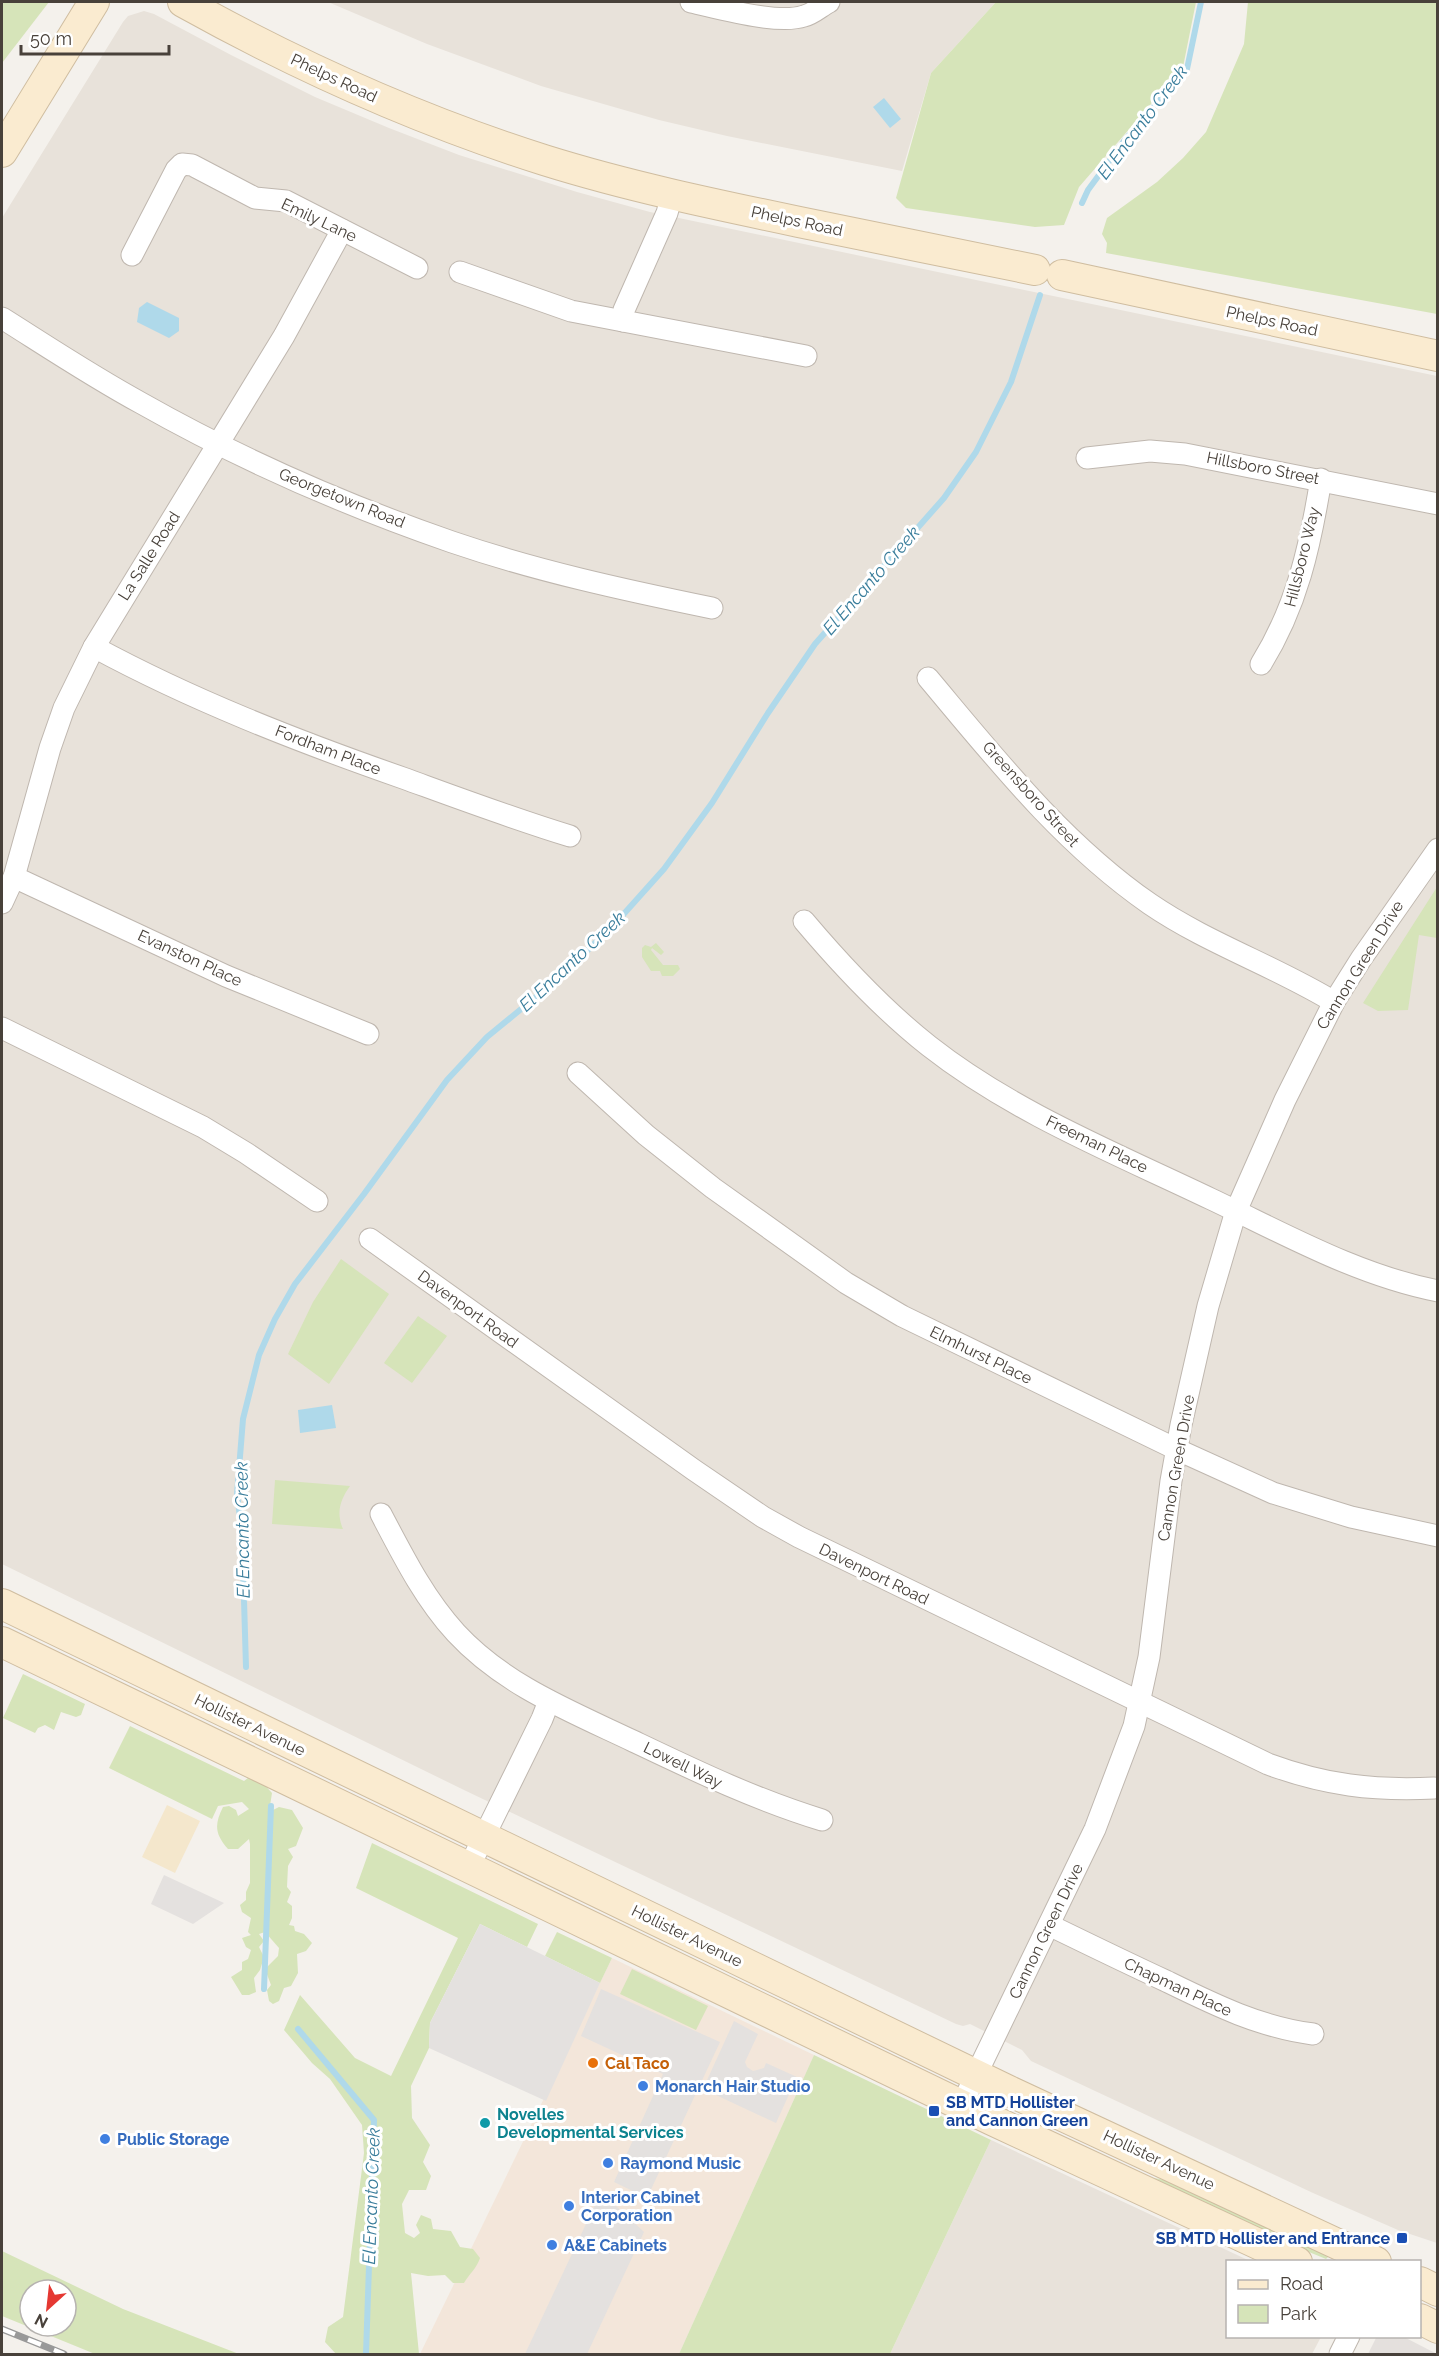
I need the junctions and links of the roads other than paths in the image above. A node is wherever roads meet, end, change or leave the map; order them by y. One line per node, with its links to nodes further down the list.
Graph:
1 (94, 2): 5 (main road)
2 (183, 2): 6 (main road, Phelps Road)
3 (692, 2): 4 (street)
4 (829, 2)
5 (2, 152)
6 (672, 195): 12 (street); 14 (main road, Phelps Road)
7 (342, 230): 8 (street, Emily Lane); 9 (street, Emily Lane); 15 (street, La Salle Road)
8 (132, 255)
9 (417, 268)
10 (459, 272): 12 (street)
11 (2, 318): 15 (street, Georgetown Road)
12 (623, 321): 13 (street)
13 (806, 356)
14 (1437, 356)
15 (218, 444): 19 (street, Georgetown Road); 20 (street, La Salle Road)
16 (1087, 458): 17 (street, Hillsboro Street)
17 (1321, 480): 18 (street, Hillsboro Street); 21 (street, Hillsboro Way)
18 (1437, 504)
19 (712, 608)
20 (94, 647): 23 (street, Fordham Place); 25 (street, La Salle Road)
21 (1261, 664)
22 (928, 678): 28 (street, Greensboro Street)
23 (570, 836)
24 (1437, 849): 28 (street, Cannon Green Drive)
25 (14, 877): 26 (street, La Salle Road); 30 (street, Evanston Place)
26 (2, 903)
27 (804, 921): 33 (street, Freeman Place)
28 (1334, 1002): 33 (street, Cannon Green Drive)
29 (2, 1029): 32 (street)
30 (368, 1034)
31 (578, 1073): 36 (street, Elmhurst Place)
32 (316, 1201)
33 (1236, 1211): 35 (street, Freeman Place); 36 (street, Cannon Green Drive)
34 (370, 1239): 42 (street, Davenport Road)
35 (1437, 1291)
36 (1176, 1449): 38 (street, Elmhurst Place); 42 (street, Cannon Green Drive)
37 (381, 1514): 41 (street, Lowell Way)
38 (1437, 1536)
39 (2, 1604): 45 (main road, Hollister Avenue)
40 (2, 1642): 46 (main road, Hollister Avenue)
41 (549, 1701): 44 (street, Lowell Way); 45 (street)
42 (1140, 1702): 43 (street, Davenport Road); 47 (street, Cannon Green Drive)
43 (1434, 1788)
44 (822, 1820)
45 (483, 1837): 46 (street); 49 (main road, Hollister Avenue)
46 (469, 1867): 50 (main road, Hollister Avenue)
47 (1049, 1925): 48 (street, Chapman Place); 49 (street, Cannon Green Drive)
48 (1312, 2034)
49 (977, 2075): 50 (street, Cannon Green Drive); 52 (main road, Hollister Avenue)
50 (962, 2106): 51 (main road, Hollister Avenue)
51 (1293, 2260)
52 (1372, 2260)
53 (1421, 2284): 54 (main road)
54 (1437, 2291)
55 (1421, 2320): 56 (main road)
56 (1437, 2328)
57 (1348, 2338): 58 (street)
58 (1340, 2355)

